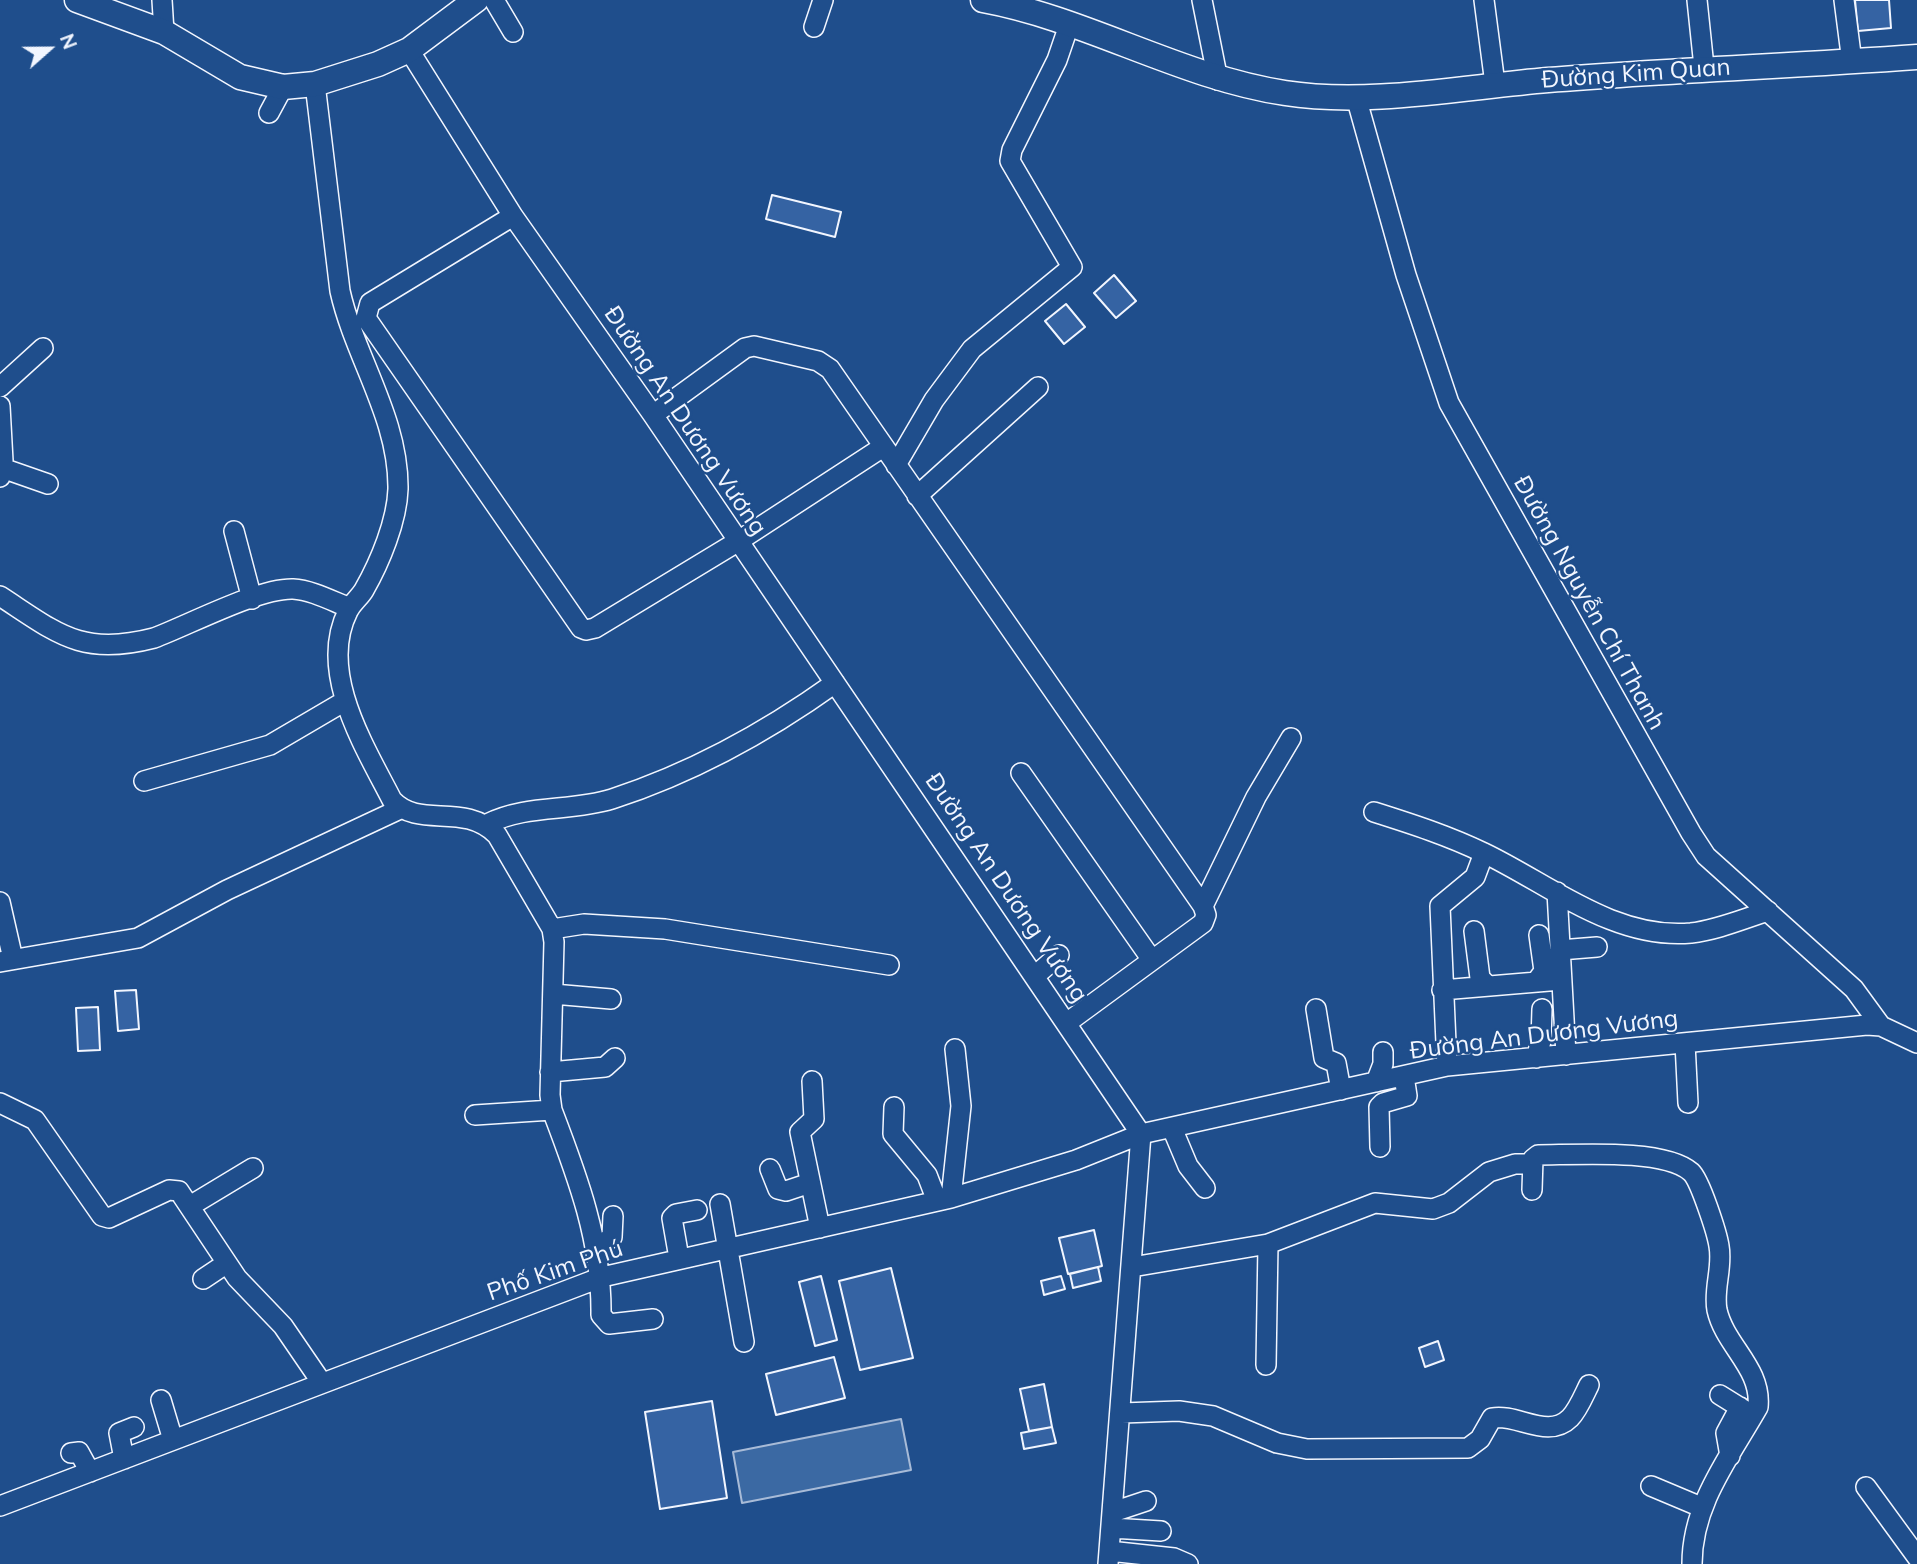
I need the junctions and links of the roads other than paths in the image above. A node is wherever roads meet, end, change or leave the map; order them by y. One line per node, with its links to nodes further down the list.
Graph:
1 (76, 0): 14 (main road)
2 (162, 0): 14 (street)
3 (476, 0): 16 (main road)
4 (494, 0): 15 (street)
5 (822, 0): 13 (street)
6 (983, 0): 11 (main road, Đường Kim Quan)
7 (1202, 0): 20 (street)
8 (1484, 0): 22 (street)
9 (1696, 0): 19 (street)
10 (1844, 0): 18 (street)
11 (1019, 3): 12 (main road, Đường Kim Quan)
12 (1069, 25): 20 (main road, Đường Kim Quan); 33 (street)
13 (814, 27)
14 (164, 32): 23 (main road)
15 (513, 32)
16 (409, 50): 21 (main road); 26 (street, Đường An Dương Vương)
17 (1917, 57): 18 (main road, Đường Kim Quan)
18 (1852, 62): 19 (main road, Đường Kim Quan)
19 (1704, 67): 22 (main road, Đường Kim Quan)
20 (1218, 80): 24 (main road, Đường Kim Quan)
21 (314, 84): 23 (main road); 41 (street)
22 (1495, 84): 24 (main road, Đường Kim Quan)
23 (283, 88): 25 (street)
24 (1356, 97): 54 (street, Đường Nguyễn Chí Thanh)
25 (269, 113)
26 (513, 216): 31 (street, Đường An Dương Vương); 38 (street)
27 (43, 348): 28 (street)
28 (0, 387)
29 (1038, 387): 36 (street)
30 (0, 407): 34 (street)
31 (653, 415): 32 (street); 38 (street, Đường An Dương Vương)
32 (883, 447): 33 (street); 38 (street)
33 (895, 465): 36 (street)
34 (1, 472): 35 (street)
35 (48, 484)
36 (917, 496): 53 (street)
37 (234, 531): 40 (street)
38 (737, 542): 42 (street, Đường An Dương Vương)
39 (0, 596): 40 (street)
40 (252, 599): 41 (street)
41 (350, 608): 43 (street)
42 (835, 683): 49 (street); 64 (street, Đường An Dương Vương)
43 (345, 701): 46 (street); 47 (street)
44 (1291, 738): 53 (street)
45 (1021, 773): 62 (street)
46 (144, 781)
47 (400, 809): 49 (street); 61 (street)
48 (1374, 812): 50 (street)
49 (486, 824): 55 (street)
50 (1484, 853): 51 (street); 68 (street)
51 (1557, 892): 54 (street); 59 (street)
52 (0, 902): 61 (street)
53 (1203, 906): 62 (street)
54 (1768, 911): 74 (street, Đường Nguyễn Chí Thanh)
55 (552, 929): 63 (street); 69 (street)
56 (1474, 931): 67 (street)
57 (1539, 935): 66 (street)
58 (1597, 947): 59 (street)
59 (1560, 950): 65 (street)
60 (1059, 955): 64 (street)
61 (6, 960)
62 (1153, 960): 73 (street)
63 (889, 965)
64 (1036, 975): 73 (street, Đường An Dương Vương)
65 (1561, 980): 66 (street); 79 (street)
66 (1536, 982): 67 (street)
67 (1488, 986): 68 (street)
68 (1442, 990): 82 (street)
69 (552, 994): 70 (street); 83 (street)
70 (611, 999)
71 (1315, 1009): 87 (street)
72 (1542, 1009): 81 (street)
73 (1068, 1022): 94 (street, Đường An Dương Vương)
74 (1881, 1026): 75 (street, Đường An Dương Vương); 76 (street, Đường Nguyễn Chí Thanh)
75 (1685, 1043): 79 (street, Đường An Dương Vương); 89 (street)
76 (1917, 1043)
77 (954, 1049): 102 (street)
78 (1383, 1052): 86 (street)
79 (1566, 1055): 81 (street, Đường An Dương Vương)
80 (615, 1058): 83 (street)
81 (1536, 1058): 82 (street, Đường An Dương Vương)
82 (1447, 1066): 84 (street, Đường An Dương Vương)
83 (550, 1072): 91 (street)
84 (1404, 1076): 86 (street, Đường An Dương Vương); 95 (street)
85 (812, 1081): 99 (street)
86 (1376, 1082): 87 (street, Đường An Dương Vương)
87 (1340, 1090): 93 (street, Đường An Dương Vương)
88 (0, 1103): 104 (street)
89 (1688, 1103)
90 (894, 1107): 102 (street)
91 (552, 1110): 92 (street); 109 (street)
92 (475, 1115)
93 (1172, 1128): 94 (street, Đường An Dương Vương); 100 (street)
94 (1141, 1134): 102 (street, Phố Kim Phú); 113 (street)
95 (1380, 1147)
96 (1533, 1164): 101 (street); 108 (street); 123 (street)
97 (253, 1168): 104 (street)
98 (770, 1168): 99 (street)
99 (810, 1183): 107 (street)
100 (1205, 1188)
101 (1532, 1189)
102 (944, 1200): 107 (street, Phố Kim Phú)
103 (720, 1204): 110 (street)
104 (190, 1206): 112 (street)
105 (697, 1210): 111 (street)
106 (613, 1216): 109 (street)
107 (820, 1228): 110 (street, Phố Kim Phú)
108 (1268, 1244): 113 (street); 118 (street)
109 (596, 1248): 114 (street)
110 (728, 1249): 111 (street, Phố Kim Phú); 117 (street)
111 (679, 1258): 114 (street, Phố Kim Phú)
112 (227, 1263): 115 (street); 119 (street)
113 (1132, 1267): 124 (street)
114 (602, 1277): 116 (street); 119 (street, Phố Kim Phú)
115 (203, 1279)
116 (653, 1319)
117 (744, 1342)
118 (1266, 1365)
119 (322, 1383): 126 (street, Phố Kim Phú)
120 (1589, 1385): 124 (street)
121 (1720, 1395): 123 (street)
122 (161, 1400): 126 (street)
123 (1747, 1411): 134 (street)
124 (1122, 1413): 135 (street)
125 (134, 1427): 128 (street)
126 (173, 1440): 128 (street, Phố Kim Phú)
127 (71, 1453): 129 (street)
128 (124, 1459): 129 (street, Phố Kim Phú)
129 (90, 1472): 133 (street, Phố Kim Phú)
130 (1651, 1486): 134 (street)
131 (1866, 1487): 137 (street)
132 (1146, 1501): 135 (street)
133 (0, 1506)
134 (1701, 1507): 140 (street)
135 (1112, 1520): 136 (street); 138 (street)
136 (1161, 1531)
137 (1917, 1557)
138 (1109, 1558): 139 (street)
139 (1188, 1564)
140 (1692, 1564)

